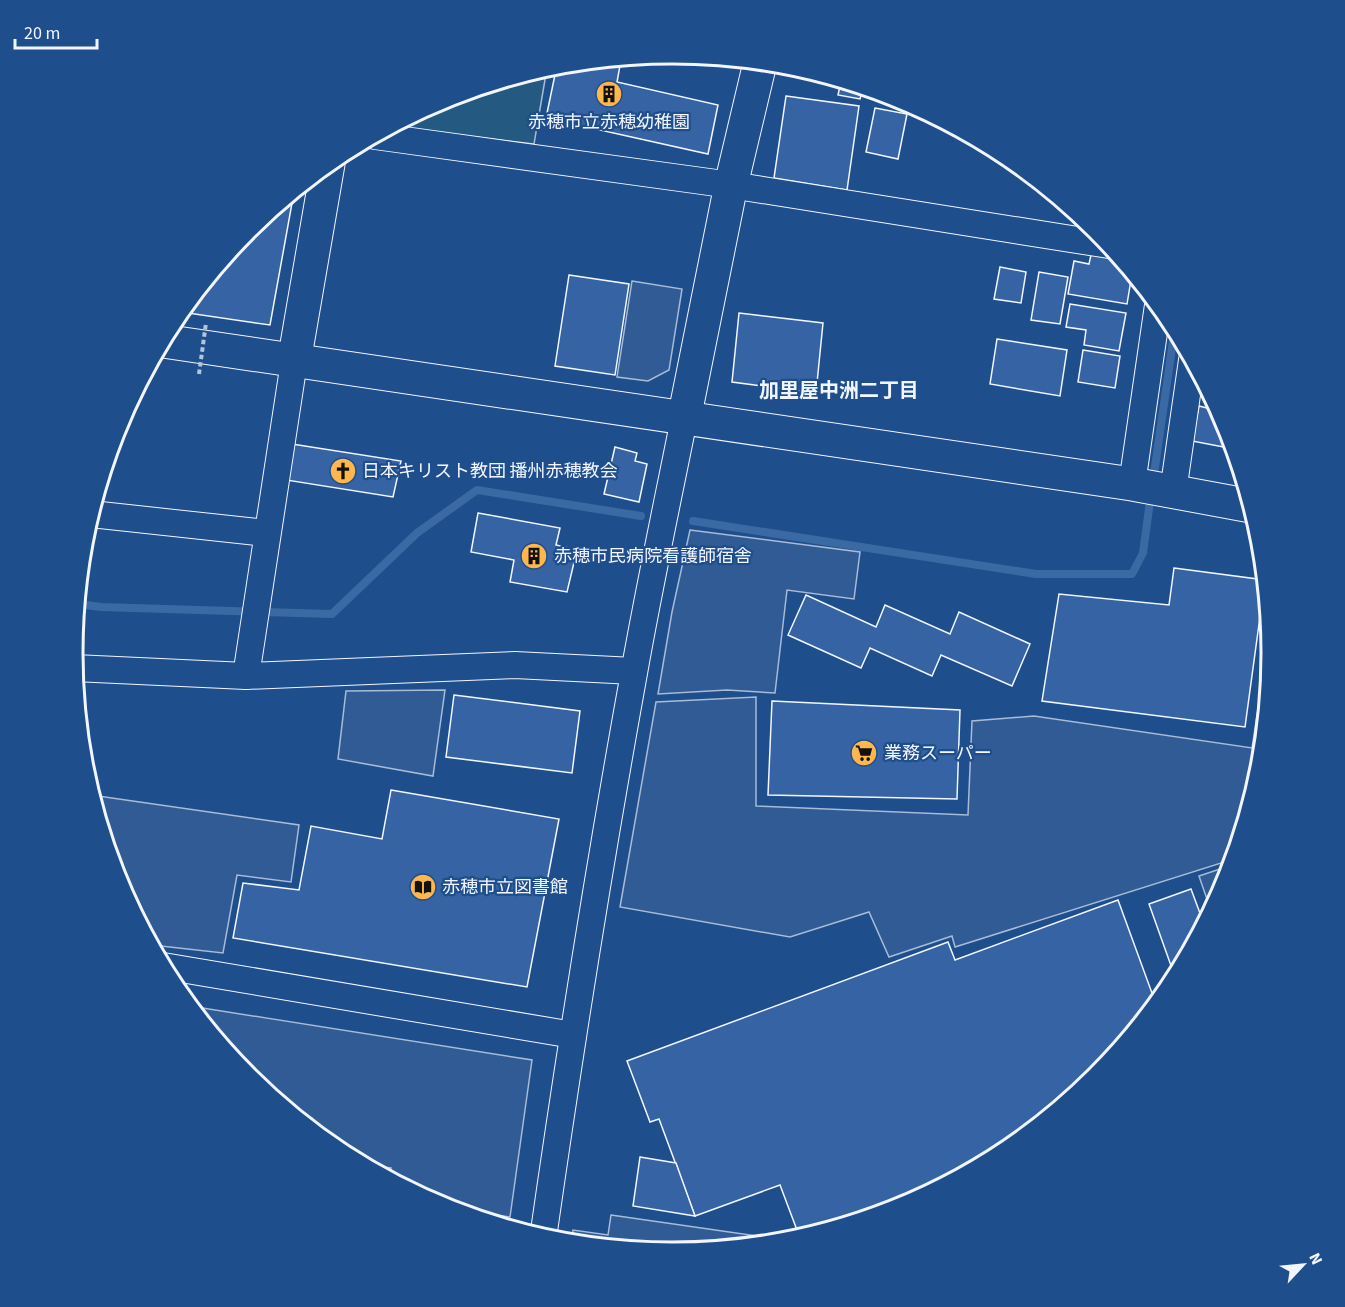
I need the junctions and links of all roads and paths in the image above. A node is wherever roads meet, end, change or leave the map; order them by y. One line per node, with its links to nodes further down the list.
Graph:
1 (758, 71): 4 (street)
2 (388, 138): 4 (street)
3 (326, 178): 9 (street)
4 (731, 185): 5 (street); 12 (street)
5 (1093, 242)
6 (1158, 320): 13 (street)
7 (206, 323): 11 (path, bridge)
8 (172, 343): 9 (street)
9 (294, 362): 12 (street); 16 (street)
10 (1189, 370): 13 (street)
11 (199, 374)
12 (684, 419): 13 (street); 18 (street)
13 (1154, 488): 14 (street)
14 (1242, 504)
15 (101, 515): 16 (street)
16 (267, 533): 19 (street)
17 (84, 668): 19 (street)
18 (634, 672): 19 (street); 21 (street)
19 (246, 676)
20 (175, 968): 21 (street)
21 (573, 1035): 22 (street)
22 (545, 1228)

